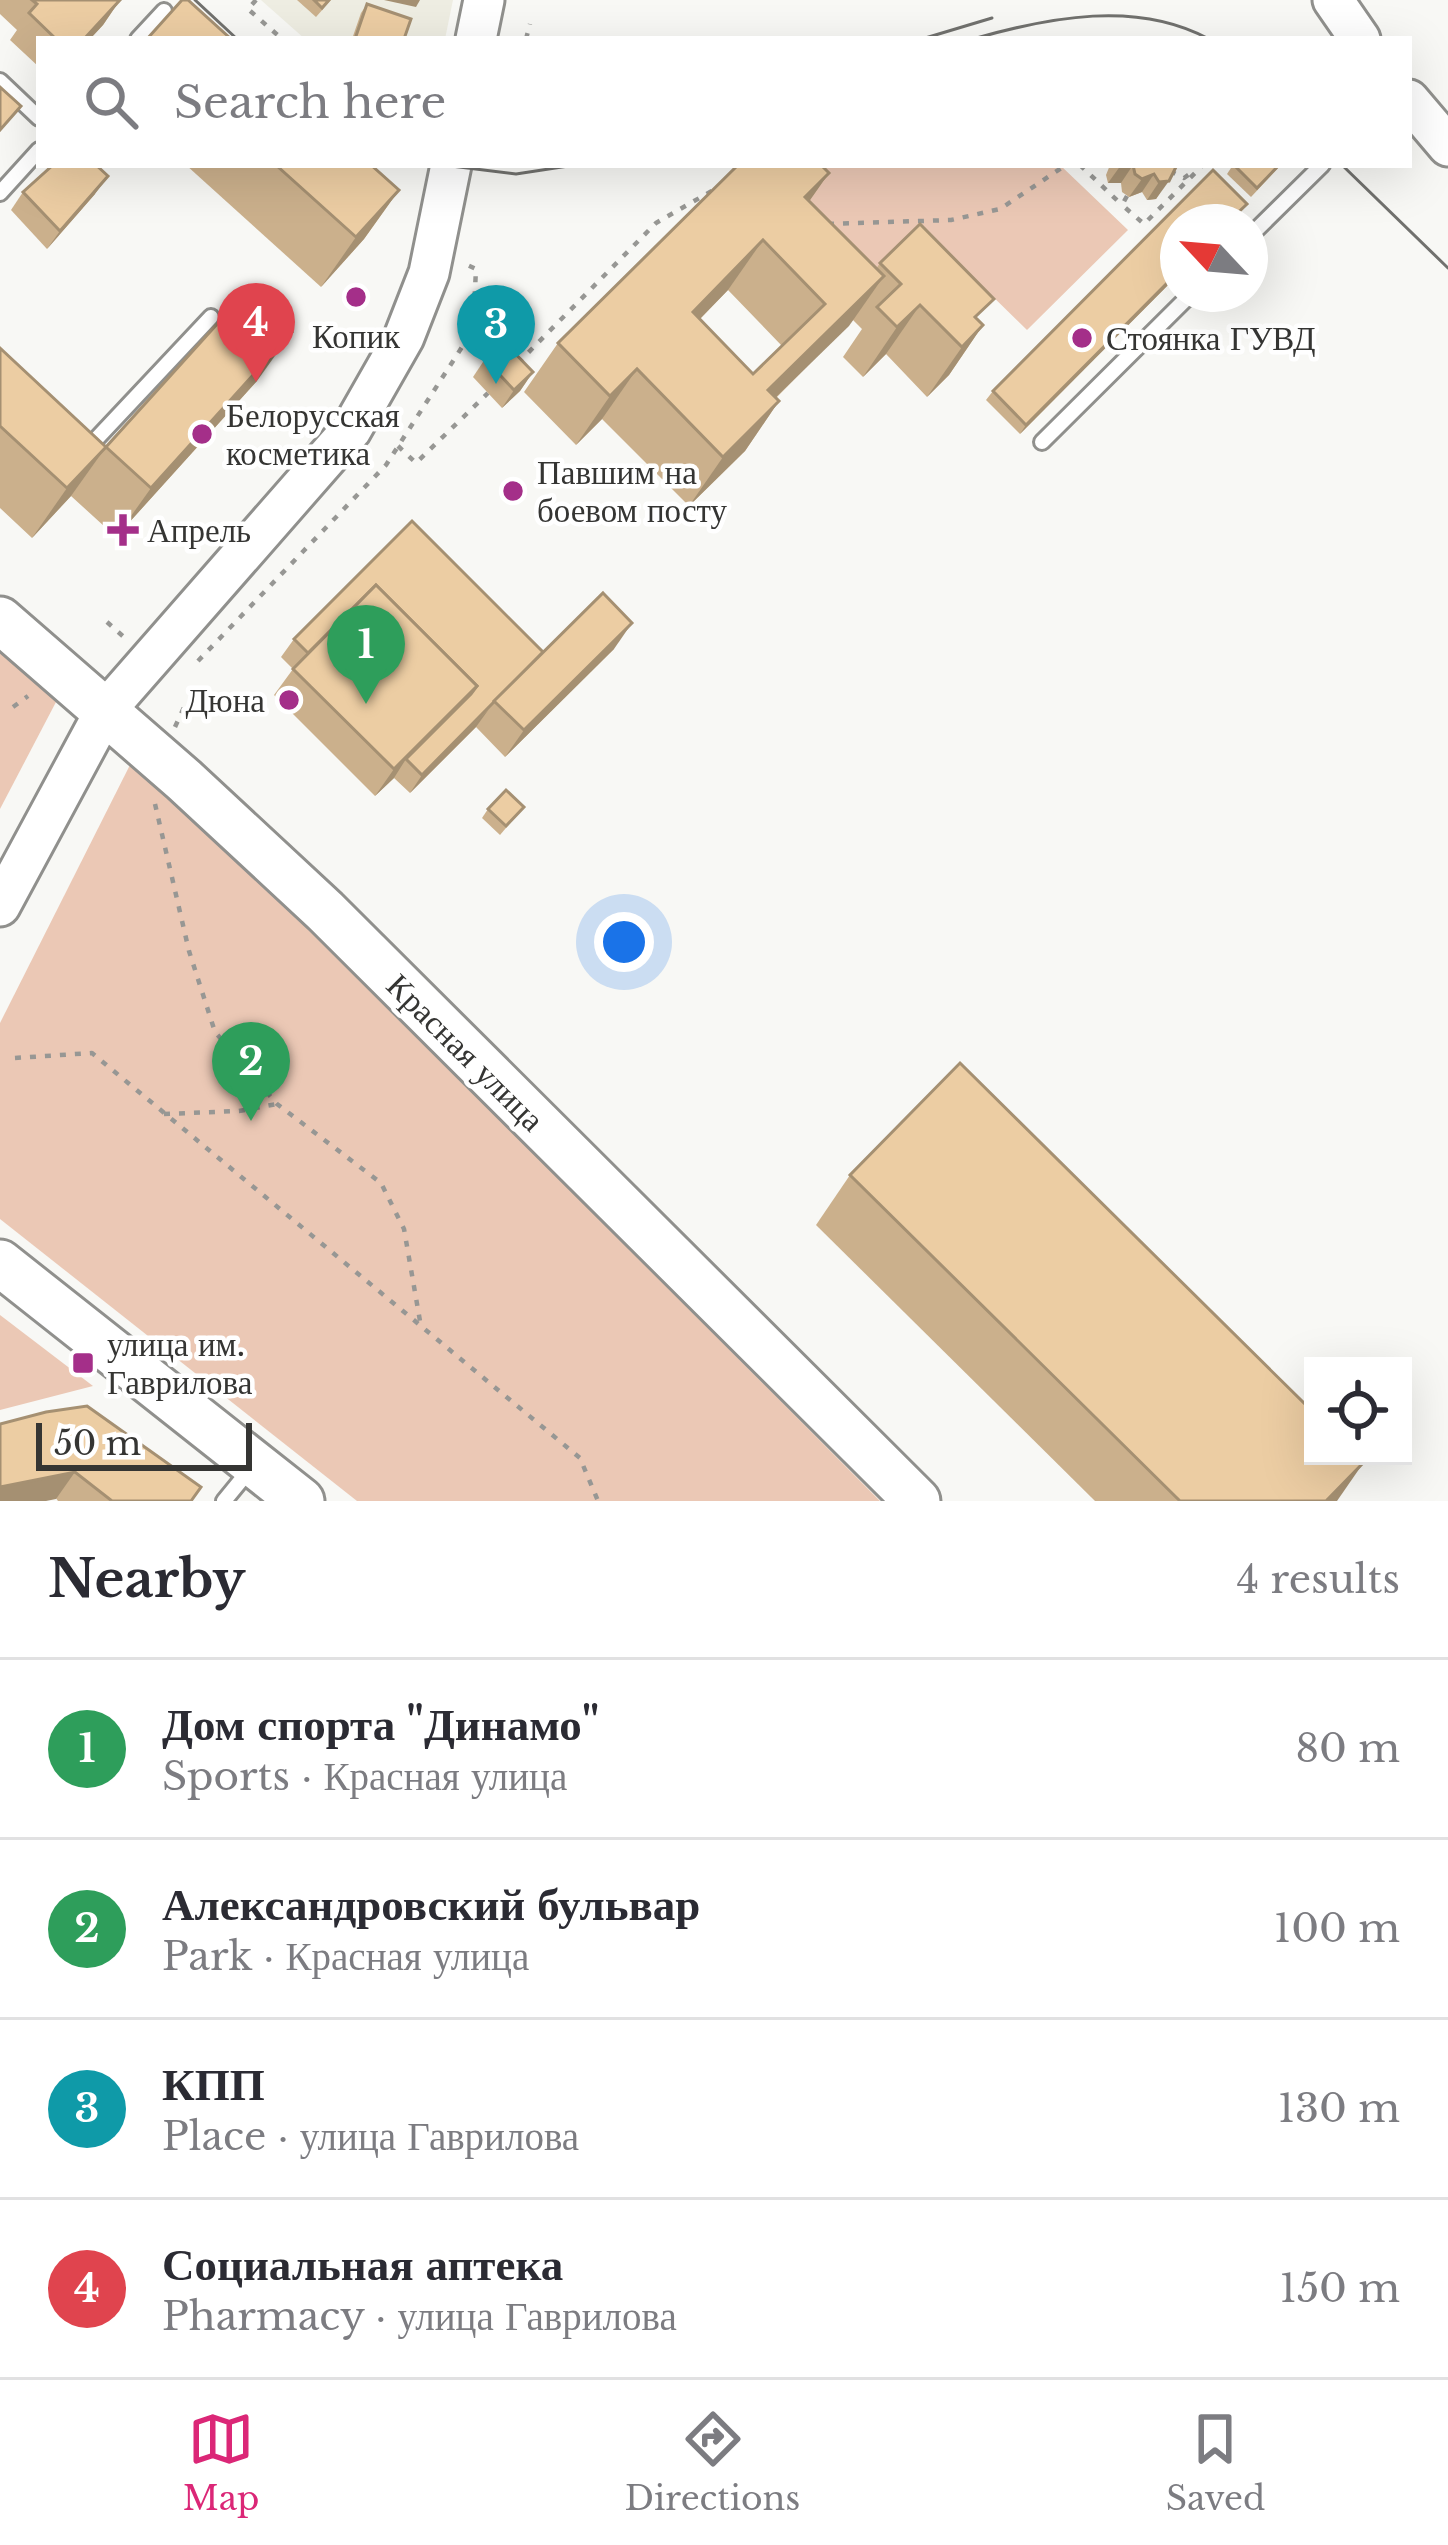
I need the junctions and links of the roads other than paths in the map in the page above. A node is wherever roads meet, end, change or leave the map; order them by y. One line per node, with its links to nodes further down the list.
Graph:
1 (484, 0): 5 (street)
2 (1333, 0): 6 (street)
3 (164, 10): 4 (lane)
4 (142, 36)
5 (477, 36)
6 (1358, 36)
7 (0, 81): 9 (lane)
8 (1412, 104): 10 (street)
9 (36, 115)
10 (1448, 146)
11 (36, 153): 14 (lane)
12 (450, 168): 21 (street)
13 (1319, 168): 15 (lane)
14 (0, 193)
15 (1268, 218)
16 (1173, 312): 19 (lane)
17 (212, 317): 18 (lane)
18 (73, 437)
19 (1042, 442)
20 (0, 620): 21 (main road, Красная улица)
21 (105, 712): 22 (street); 27 (main road, Красная улица)
22 (0, 906)
23 (0, 1263): 24 (main road)
24 (254, 1464): 25 (lane); 26 (main road)
25 (224, 1501)
26 (301, 1501)
27 (917, 1501)

